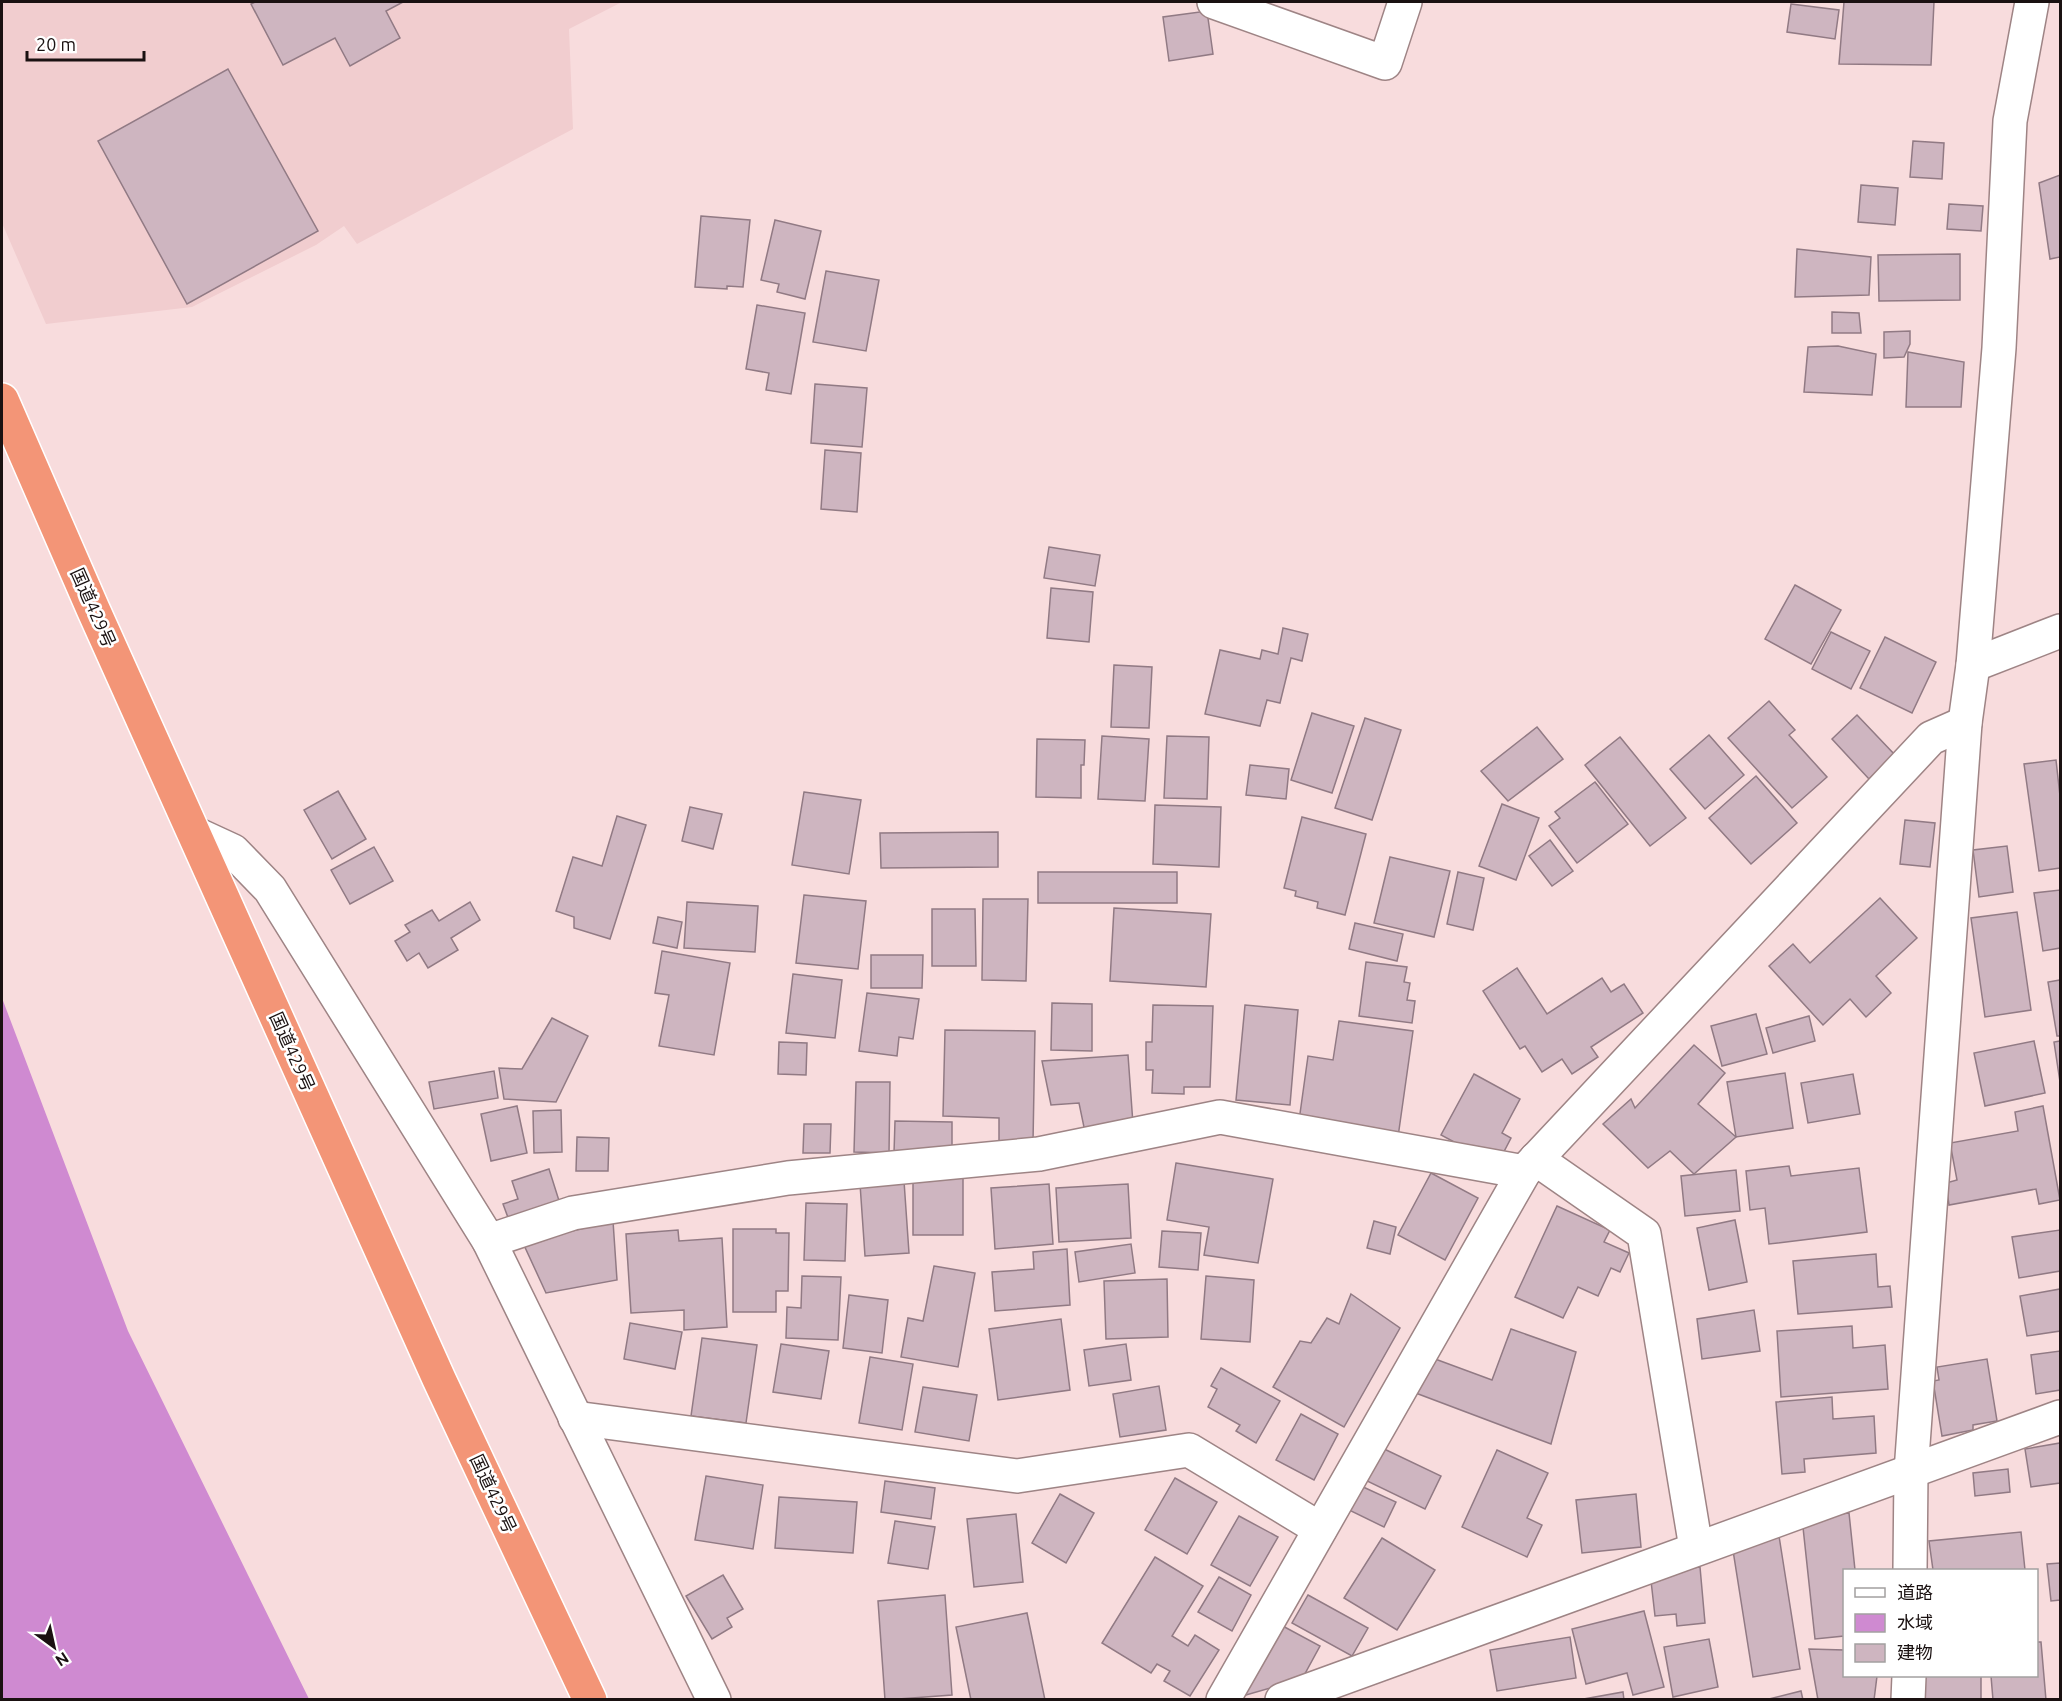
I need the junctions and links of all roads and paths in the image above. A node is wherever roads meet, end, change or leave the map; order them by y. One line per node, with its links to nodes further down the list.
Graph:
1 (1214, 2): 2 (street)
2 (1405, 2)
3 (2032, 2): 6 (street)
4 (2, 400): 8 (highway, 国道429号)
5 (2061, 631): 6 (street)
6 (1973, 665): 7 (street)
7 (1965, 723): 9 (street); 13 (street)
8 (194, 833): 10 (street); 18 (highway, 国道429号)
9 (1530, 1165): 10 (street); 14 (street); 15 (street)
10 (489, 1241): 12 (street)
11 (2061, 1417): 13 (street)
12 (575, 1418): 14 (street); 19 (street)
13 (1911, 1472): 15 (street); 16 (street)
14 (1320, 1529): 20 (street)
15 (1696, 1548): 21 (street)
16 (1910, 1569)
17 (1909, 1677): 22 (street)
18 (590, 1700)
19 (714, 1700)
20 (1223, 1700)
21 (1282, 1700)
22 (1908, 1700)

